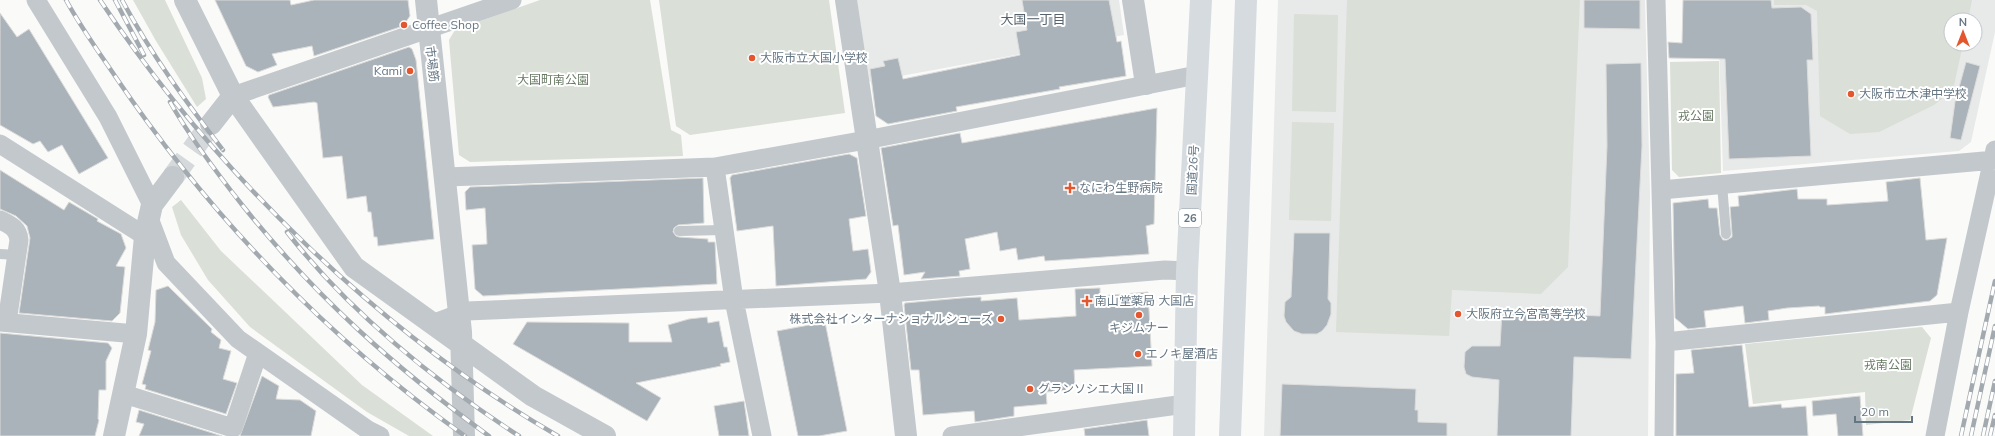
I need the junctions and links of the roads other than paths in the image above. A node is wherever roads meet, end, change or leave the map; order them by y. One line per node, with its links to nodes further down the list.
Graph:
1 (36, 0): 24 (street)
2 (185, 0): 13 (street)
3 (426, 0): 10 (street, 市場筋)
4 (512, 0): 10 (street)
5 (846, 0): 15 (street)
6 (1133, 0): 12 (street)
7 (1201, 0): 11 (highway, 国道26号 / 26)
8 (1246, 0): 51 (highway)
9 (1656, 0): 22 (street)
10 (427, 29): 13 (street); 20 (street, 市場筋)
11 (1197, 75): 12 (street); 29 (highway, 国道26号 / 26)
12 (1146, 84): 15 (street)
13 (233, 96): 14 (street); 35 (street)
14 (211, 124)
15 (866, 140): 18 (street); 30 (street)
16 (0, 144): 24 (street)
17 (1994, 157): 21 (street); 32 (street)
18 (715, 167): 20 (street); 25 (street)
19 (173, 177): 24 (street)
20 (446, 177): 33 (street, 市場筋)
21 (1722, 184): 22 (street); 27 (lane)
22 (1661, 190): 37 (street)
23 (0, 220): 28 (street)
24 (149, 220): 36 (street); 39 (street)
25 (723, 230): 26 (lane); 31 (street)
26 (679, 231)
27 (1726, 234)
28 (9, 254): 34 (street)
29 (1187, 271): 30 (street); 41 (highway, 国道26号 / 26)
30 (890, 293): 31 (street); 48 (street)
31 (734, 300): 33 (street); 47 (street)
32 (1959, 312): 37 (street); 53 (street)
33 (460, 314): 35 (street); 38 (street, 市場筋)
34 (4, 322): 36 (street)
35 (432, 324): 38 (street)
36 (136, 334): 40 (street)
37 (1665, 342): 52 (street)
38 (462, 346): 45 (street, 市場筋); 46 (street)
39 (258, 353): 40 (street); 44 (street)
40 (124, 394): 43 (street)
41 (1186, 404): 42 (street); 50 (highway, 国道26号 / 26)
42 (986, 434): 49 (street)
43 (114, 436)
44 (380, 436)
45 (464, 436)
46 (606, 436)
47 (762, 436)
48 (906, 436)
49 (952, 436)
50 (1184, 436)
51 (1230, 436)
52 (1664, 436)
53 (1935, 436)

